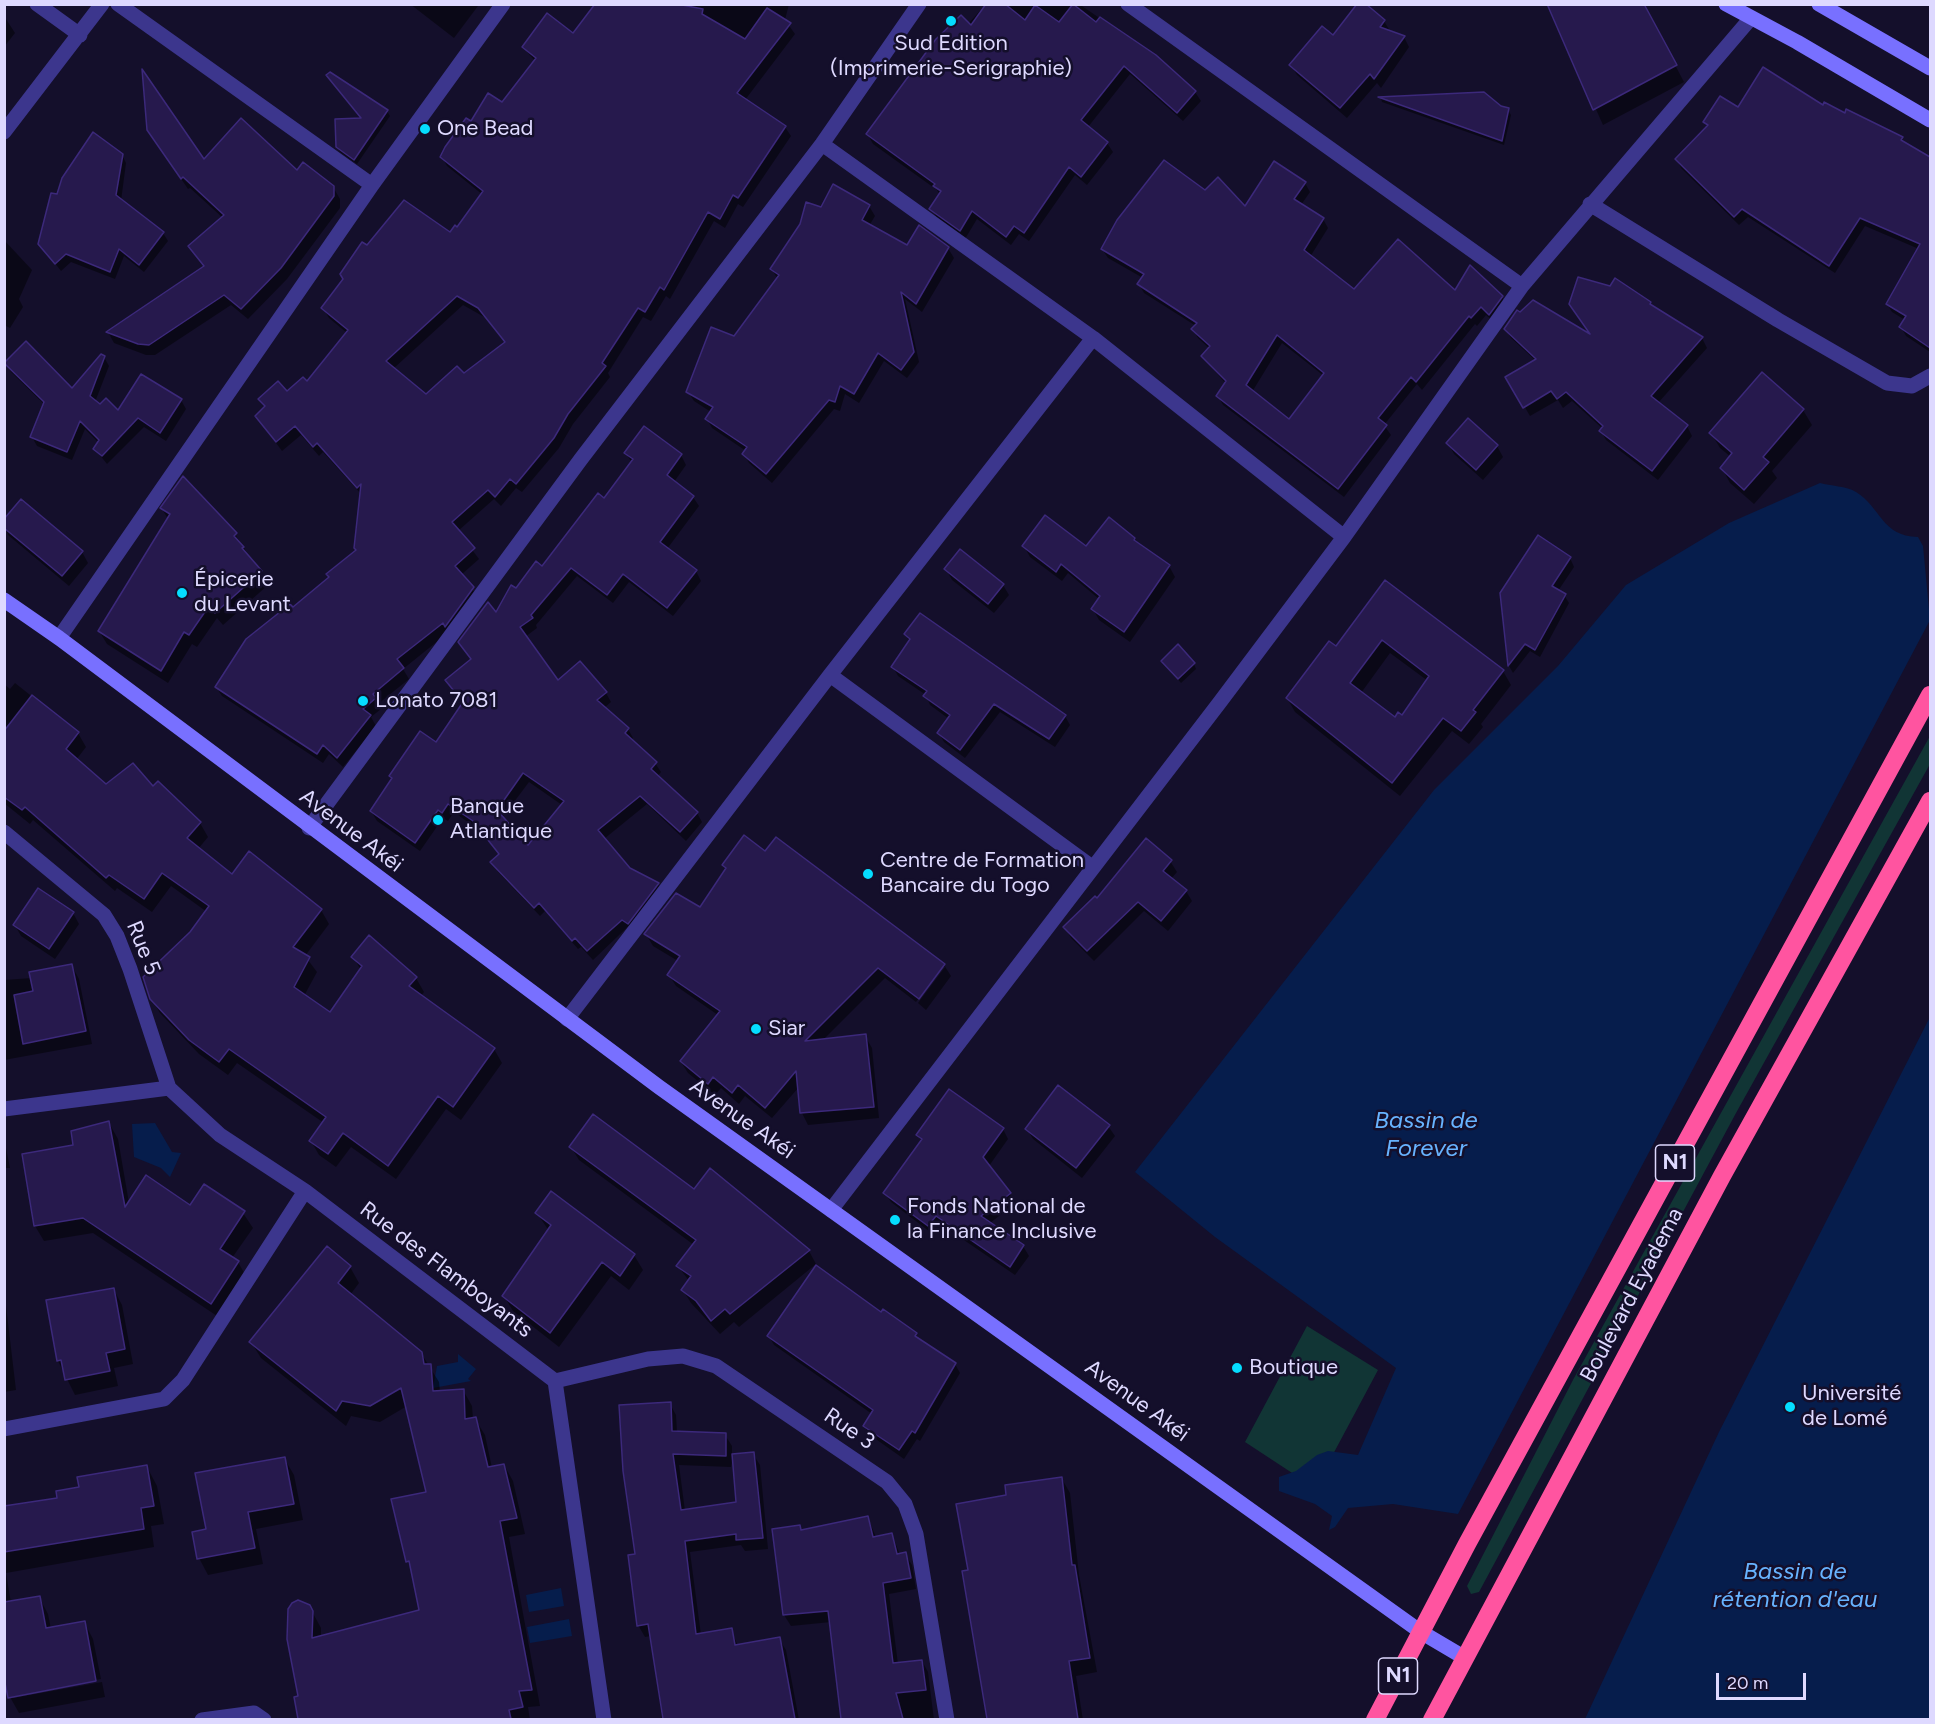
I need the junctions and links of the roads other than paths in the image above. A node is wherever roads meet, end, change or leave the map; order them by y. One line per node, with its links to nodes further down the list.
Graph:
1 (37, 4): 10 (street)
2 (102, 4): 10 (street)
3 (118, 4): 15 (street)
4 (503, 4): 15 (street)
5 (919, 4): 14 (street)
6 (1128, 4): 17 (street)
7 (1726, 4): 9 (main road)
8 (1819, 4): 11 (main road)
9 (1751, 18): 12 (main road); 16 (street)
10 (80, 35): 13 (street)
11 (1930, 68)
12 (1930, 120)
13 (4, 132)
14 (822, 144): 18 (street); 26 (street)
15 (372, 185): 22 (street)
16 (1590, 204): 17 (street); 19 (street)
17 (1522, 286): 20 (street)
18 (1093, 338): 20 (street); 23 (street)
19 (1930, 376)
20 (1344, 537): 28 (street)
21 (4, 600): 22 (main road, Avenue Akéi)
22 (59, 638): 26 (main road, Avenue Akéi)
23 (830, 675): 28 (street); 29 (street)
24 (1930, 695): 36 (highway, N1)
25 (1930, 801): 37 (highway, Boulevard Eyadema / N1)
26 (309, 828): 29 (main road, Avenue Akéi)
27 (4, 832): 30 (street, Rue 5)
28 (1092, 867): 33 (street)
29 (567, 1019): 33 (main road, Avenue Akéi)
30 (169, 1088): 31 (street); 32 (street, Rue des Flamboyants)
31 (4, 1109)
32 (305, 1191): 34 (street, Rue des Flamboyants); 35 (street)
33 (831, 1210): 36 (main road, Avenue Akéi)
34 (555, 1381): 40 (street); 41 (street, Rue 3)
35 (4, 1429)
36 (1421, 1632): 37 (main road, Avenue Akéi); 42 (highway, N1)
37 (1465, 1658): 43 (highway, Boulevard Eyadema / N1)
38 (202, 1719): 39 (street)
39 (264, 1719)
40 (604, 1719)
41 (947, 1719)
42 (1375, 1719)
43 (1432, 1719)

